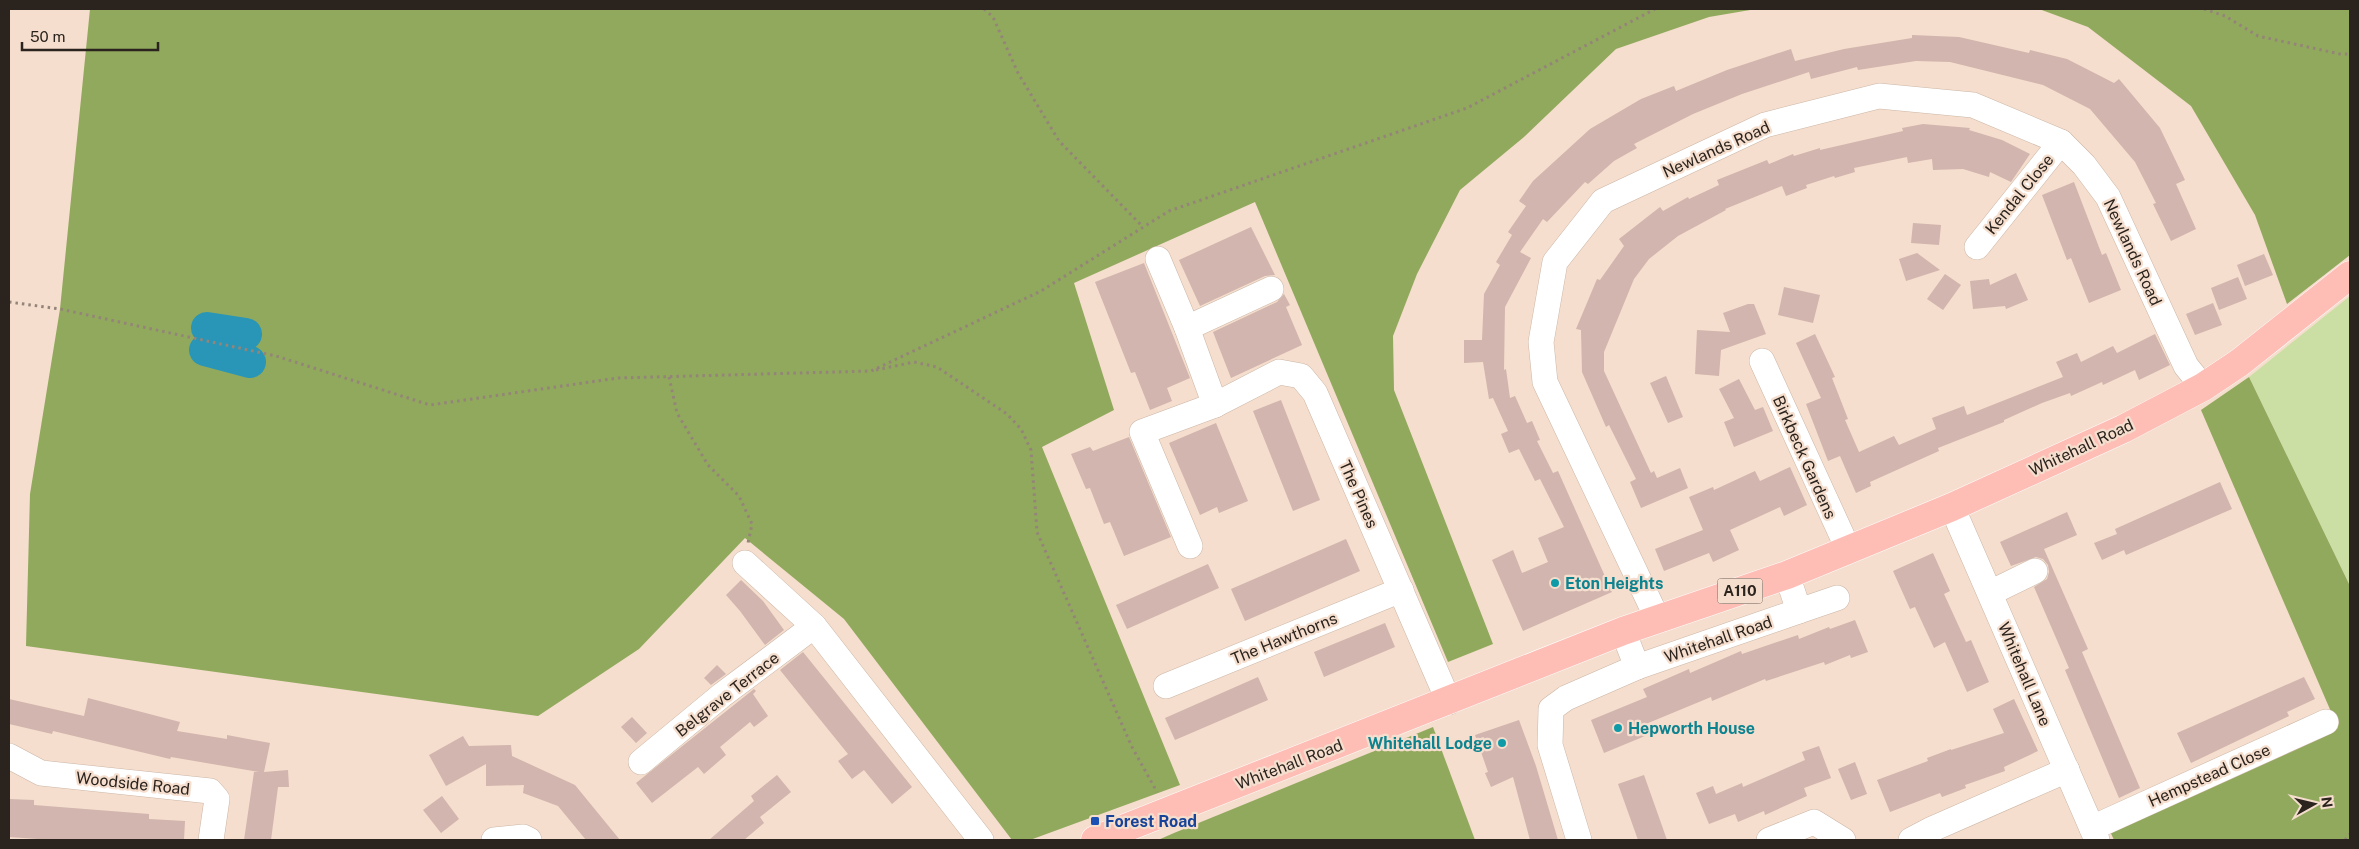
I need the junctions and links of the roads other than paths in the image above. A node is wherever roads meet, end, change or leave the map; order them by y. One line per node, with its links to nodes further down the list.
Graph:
1 (2061, 142): 2 (street, Kendal Close); 8 (street, Newlands Road); 20 (street, Newlands Road)
2 (1977, 247)
3 (1158, 259): 6 (street)
4 (2350, 275): 8 (main road, Whitehall Road / A110)
5 (1271, 289): 6 (street)
6 (1187, 328): 9 (street)
7 (1762, 362): 12 (street, Birkbeck Gardens)
8 (2203, 387): 10 (main road, Whitehall Road / A110)
9 (1215, 405): 11 (street, The Pines); 16 (street, The Pines)
10 (1952, 508): 12 (main road, Whitehall Road / A110); 17 (street, Whitehall Lane)
11 (1190, 546)
12 (1849, 551): 15 (main road, Whitehall Road / A110)
13 (744, 563): 21 (street)
14 (2035, 571): 17 (street)
15 (1787, 575): 19 (street); 20 (main road, Whitehall Road / A110)
16 (1401, 590): 24 (street, The Hawthorns); 25 (street, The Pines)
17 (1990, 593): 29 (street, Whitehall Lane)
18 (1837, 598): 19 (street, Whitehall Road)
19 (1799, 611): 23 (street, Whitehall Road)
20 (1658, 620): 22 (main road, Whitehall Road / A110)
21 (814, 626): 28 (street, Belgrave Terrace); 34 (street)
22 (1623, 631): 23 (street); 25 (main road, Whitehall Road / A110)
23 (1637, 667): 36 (street, Whitehall Road)
24 (1166, 686)
25 (1449, 702): 35 (main road, Whitehall Road / A110)
26 (2326, 722): 30 (street, Hempstead Close)
27 (9, 756): 31 (street, Woodside Road)
28 (641, 762)
29 (2067, 770): 30 (street, Whitehall Lane); 39 (street)
30 (2094, 834)
31 (211, 840)
32 (494, 840): 33 (street)
33 (529, 840)
34 (981, 840)
35 (1095, 840)
36 (1579, 840)
37 (1769, 840): 38 (street)
38 (1843, 840)
39 (1911, 840)

